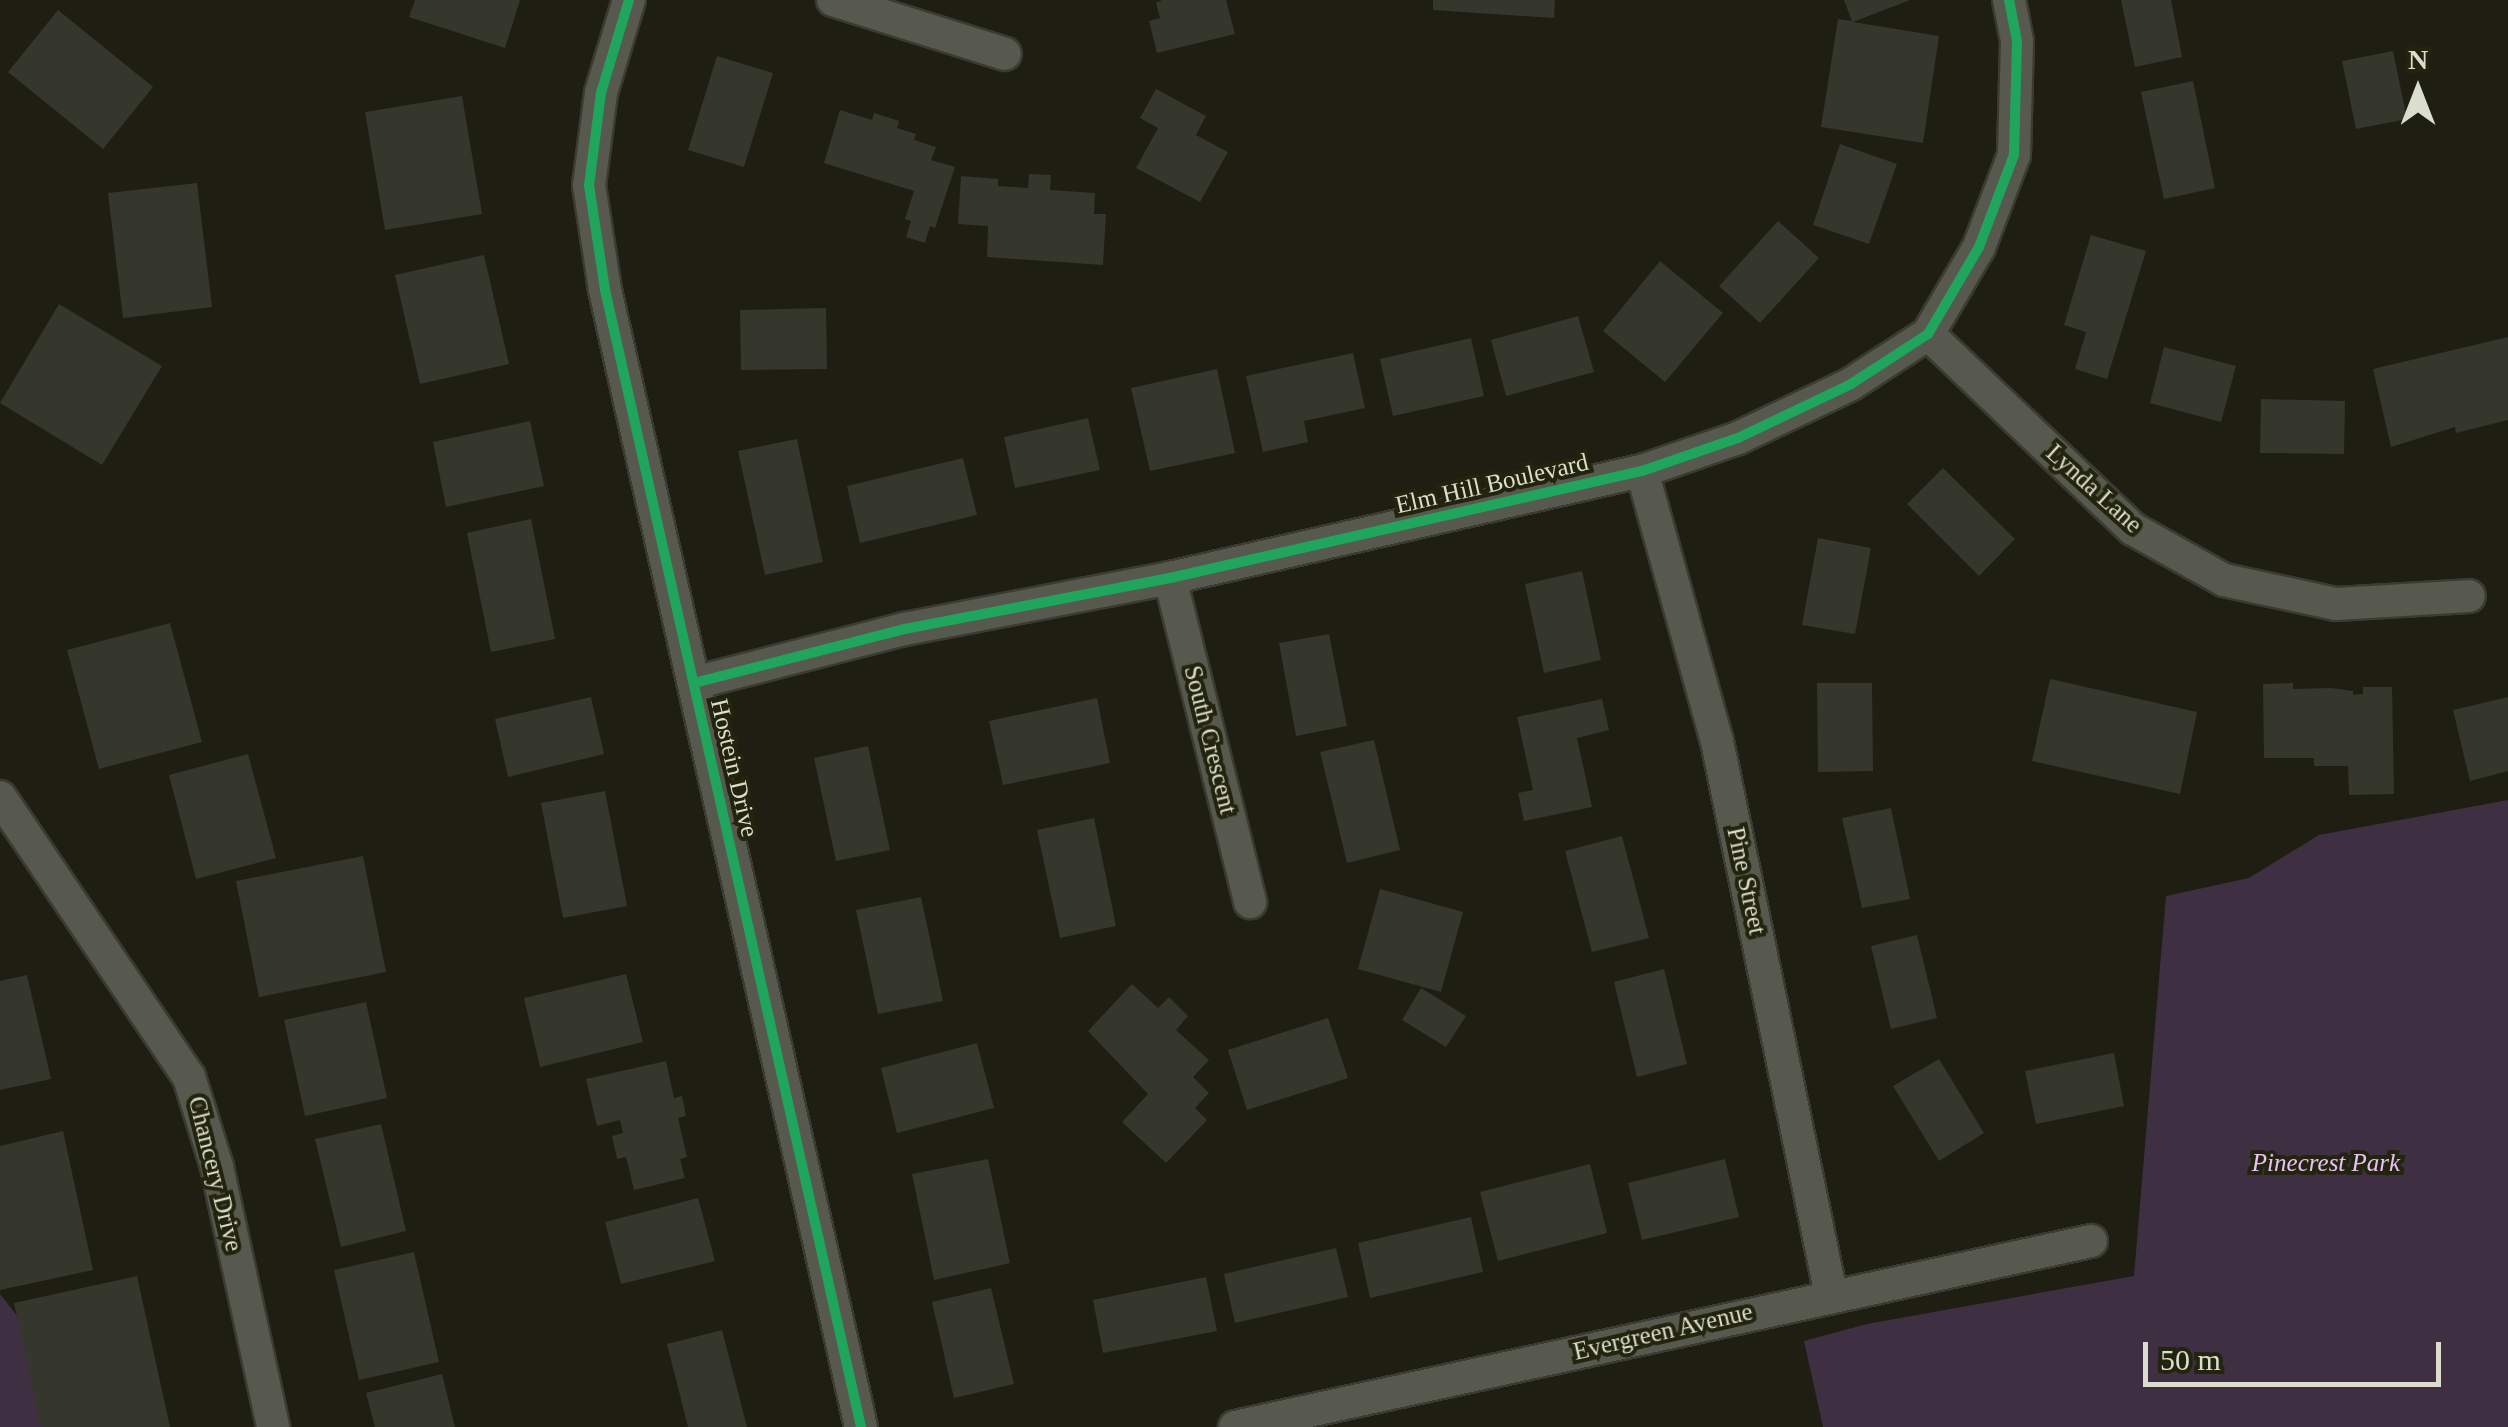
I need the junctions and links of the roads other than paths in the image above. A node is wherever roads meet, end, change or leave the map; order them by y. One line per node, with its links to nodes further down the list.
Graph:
1 (629, 0): 9 (street, Hostein Drive)
2 (833, 0): 4 (street)
3 (2009, 0): 5 (street, Elm Hill Boulevard)
4 (1006, 54)
5 (1928, 334): 6 (street, Elm Hill Boulevard); 8 (street, Lynda Lane)
6 (1642, 471): 7 (street, Elm Hill Boulevard); 13 (street, Pine Street)
7 (1170, 578): 9 (street, Elm Hill Boulevard); 11 (street, South Crescent)
8 (2470, 596)
9 (694, 683): 15 (street, Hostein Drive)
10 (0, 796): 14 (street, Chancery Drive)
11 (1250, 902)
12 (2091, 1241): 13 (street, Evergreen Avenue)
13 (1831, 1295): 16 (street, Evergreen Avenue)
14 (273, 1427)
15 (861, 1427)
16 (1236, 1427)

